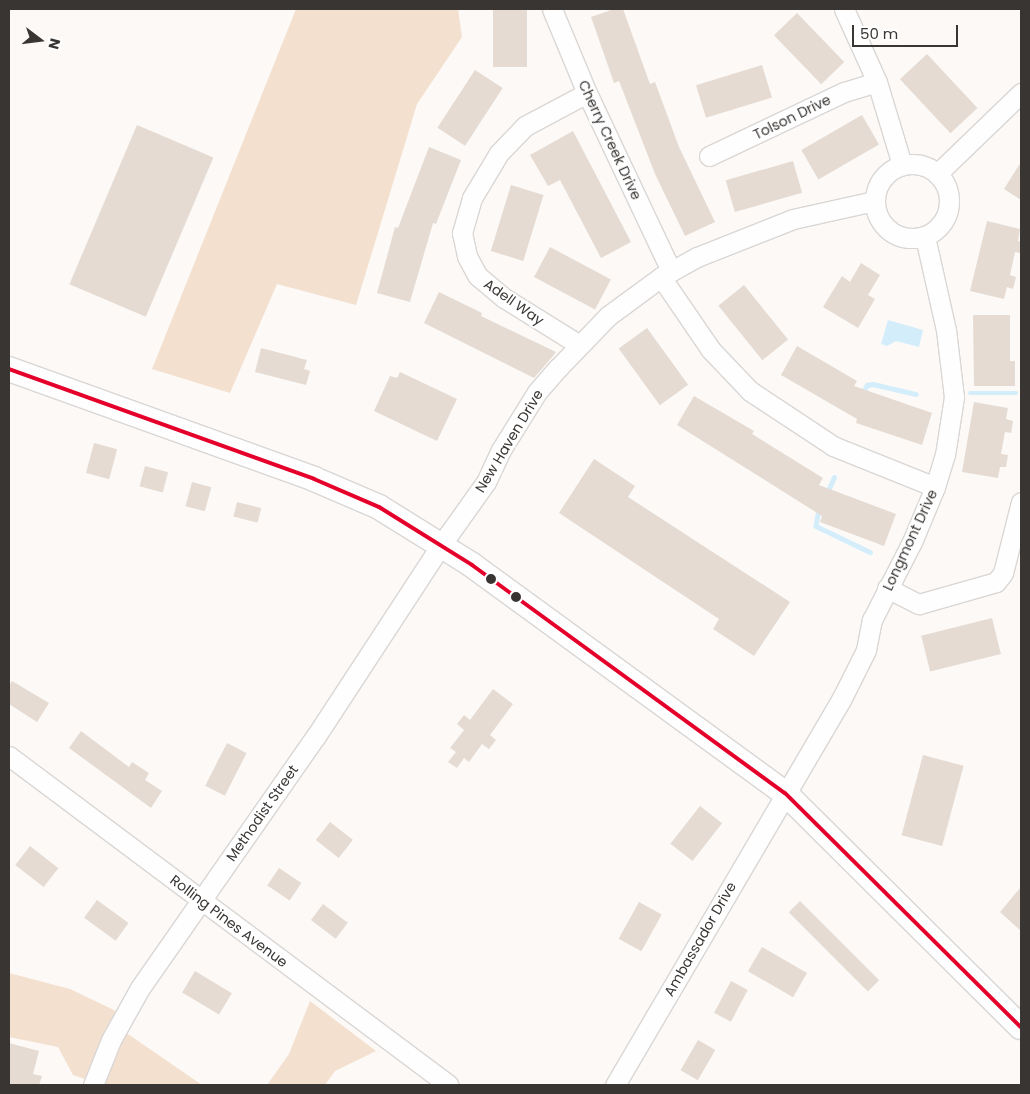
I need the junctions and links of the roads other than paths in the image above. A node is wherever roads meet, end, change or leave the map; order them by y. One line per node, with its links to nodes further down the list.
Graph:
1 (552, 9): 4 (street, Cherry Creek Drive)
2 (844, 9): 3 (street)
3 (877, 82): 6 (street, Tolson Drive); 7 (street)
4 (587, 93): 11 (street, Cherry Creek Drive); 12 (street, Adell Way)
5 (1021, 93): 8 (street)
6 (709, 156)
7 (902, 165): 8 (street); 9 (street)
8 (937, 174): 10 (street)
9 (874, 202): 10 (street); 11 (street, New Haven Drive)
10 (925, 236): 14 (street, Longmont Drive)
11 (666, 274): 12 (street, New Haven Drive); 14 (street, Cherry Creek Drive)
12 (578, 344): 16 (street, New Haven Drive)
13 (9, 369): 16 (main road)
14 (935, 487): 17 (street, Longmont Drive)
15 (1021, 502): 17 (street)
16 (441, 545): 19 (main road); 20 (street, Methodist Street)
17 (887, 588): 19 (street, Longmont Drive)
18 (9, 756): 20 (street, Rolling Pines Avenue)
19 (785, 793): 21 (main road); 24 (street, Ambassador Drive)
20 (200, 900): 22 (street, Methodist Street); 23 (street, Rolling Pines Avenue)
21 (1021, 1027)
22 (93, 1085)
23 (449, 1085)
24 (615, 1085)

